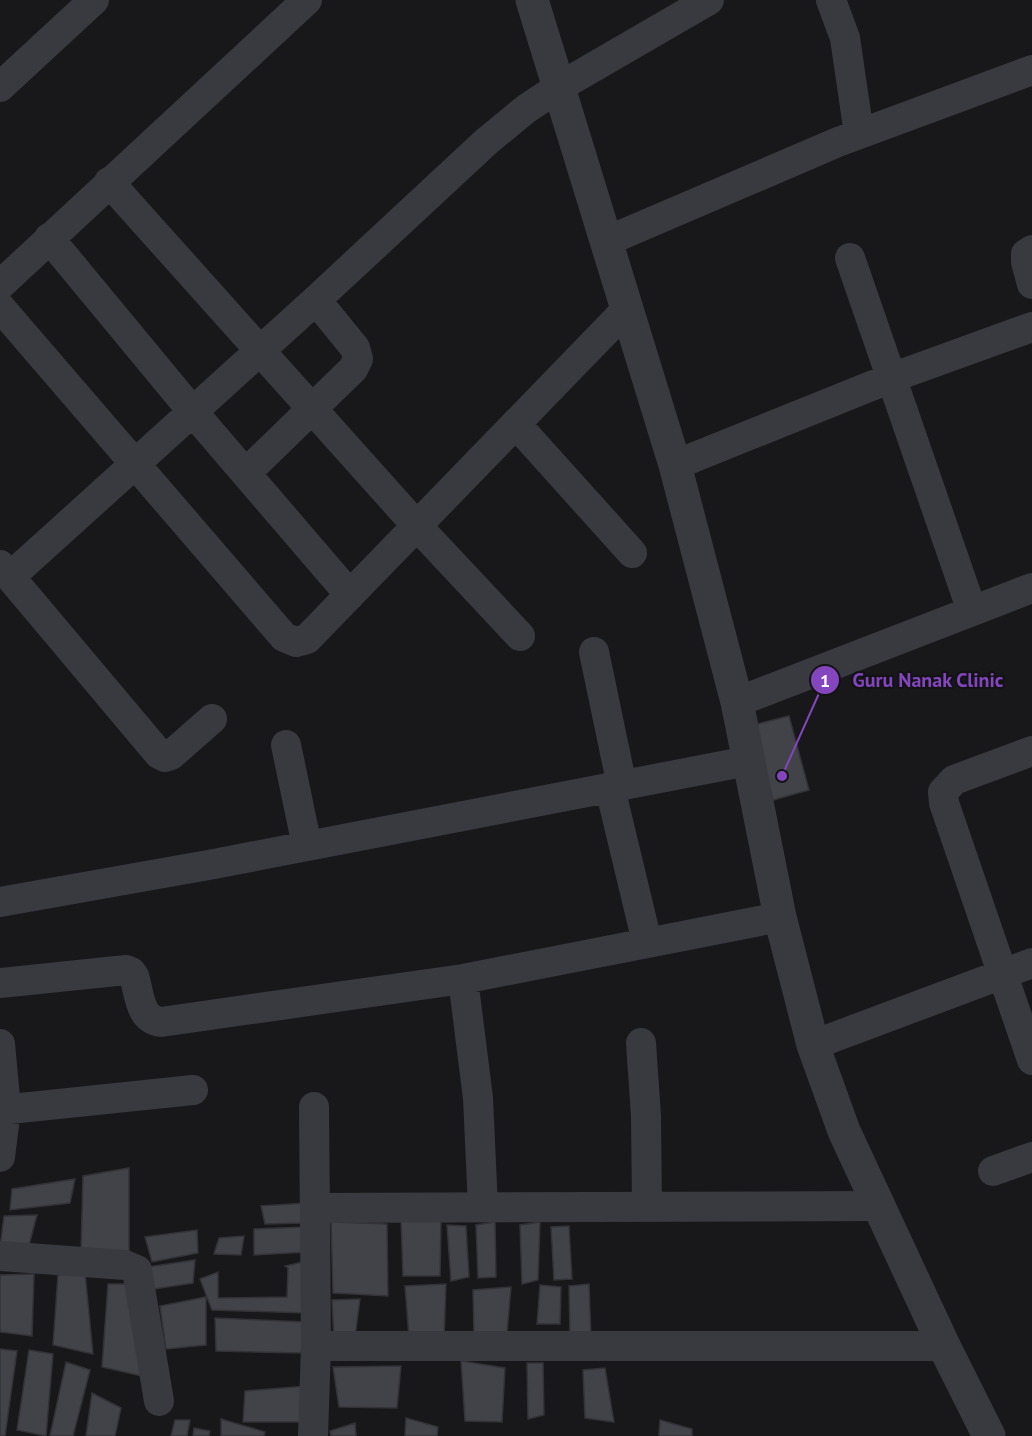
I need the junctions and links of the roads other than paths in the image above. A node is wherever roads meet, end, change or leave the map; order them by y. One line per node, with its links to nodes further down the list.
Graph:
1 (94, 0): 7 (street)
2 (307, 0): 10 (street)
3 (532, 0): 8 (street)
4 (709, 0): 8 (street)
5 (831, 0): 9 (street)
6 (1032, 70): 9 (street)
7 (0, 87)
8 (560, 87): 12 (street); 17 (street)
9 (860, 134): 12 (street)
10 (110, 182): 11 (street); 21 (street)
11 (49, 238): 16 (street); 24 (street)
12 (607, 241): 19 (street)
13 (1032, 249): 15 (street)
14 (850, 258): 22 (street)
15 (1032, 284)
16 (0, 285)
17 (316, 300): 21 (street); 23 (street)
18 (0, 307): 26 (street)
19 (626, 310): 25 (street); 27 (street)
20 (1032, 327): 22 (street)
21 (260, 351): 23 (street); 24 (street)
22 (891, 378): 27 (street); 34 (street)
23 (312, 410): 28 (street); 29 (street)
24 (193, 412): 26 (street); 28 (street)
25 (516, 424): 29 (street); 30 (street)
26 (135, 465): 31 (street); 33 (street)
27 (675, 465): 37 (street)
28 (246, 473): 33 (street)
29 (417, 526): 33 (street); 35 (street)
30 (632, 553)
31 (5, 571): 38 (street)
32 (1032, 588): 34 (street)
33 (350, 595)
34 (972, 611): 37 (street)
35 (520, 636)
36 (594, 652): 42 (street)
37 (737, 702): 41 (street)
38 (212, 719)
39 (286, 745): 43 (street)
40 (1032, 751): 48 (street)
41 (748, 761): 42 (street); 45 (street)
42 (616, 787): 43 (street); 46 (street)
43 (307, 846): 44 (street)
44 (0, 902)
45 (780, 916): 46 (street); 53 (street)
46 (647, 942): 49 (street)
47 (1032, 963): 48 (street)
48 (1001, 974): 53 (street); 54 (street)
49 (463, 978): 50 (street); 62 (street)
50 (0, 983)
51 (641, 1043): 63 (street)
52 (0, 1044): 57 (street)
53 (813, 1045): 61 (street)
54 (1032, 1060)
55 (194, 1090): 57 (street)
56 (314, 1107): 64 (street)
57 (3, 1110): 58 (street)
58 (0, 1157)
59 (1032, 1157): 60 (street)
60 (993, 1171)
61 (878, 1206): 63 (street); 67 (street)
62 (483, 1207): 63 (street); 64 (street)
63 (647, 1207)
64 (315, 1208): 66 (street)
65 (0, 1256): 68 (street)
66 (316, 1346): 67 (street); 69 (street)
67 (944, 1346): 70 (street)
68 (159, 1401)
69 (313, 1436)
70 (989, 1436)

